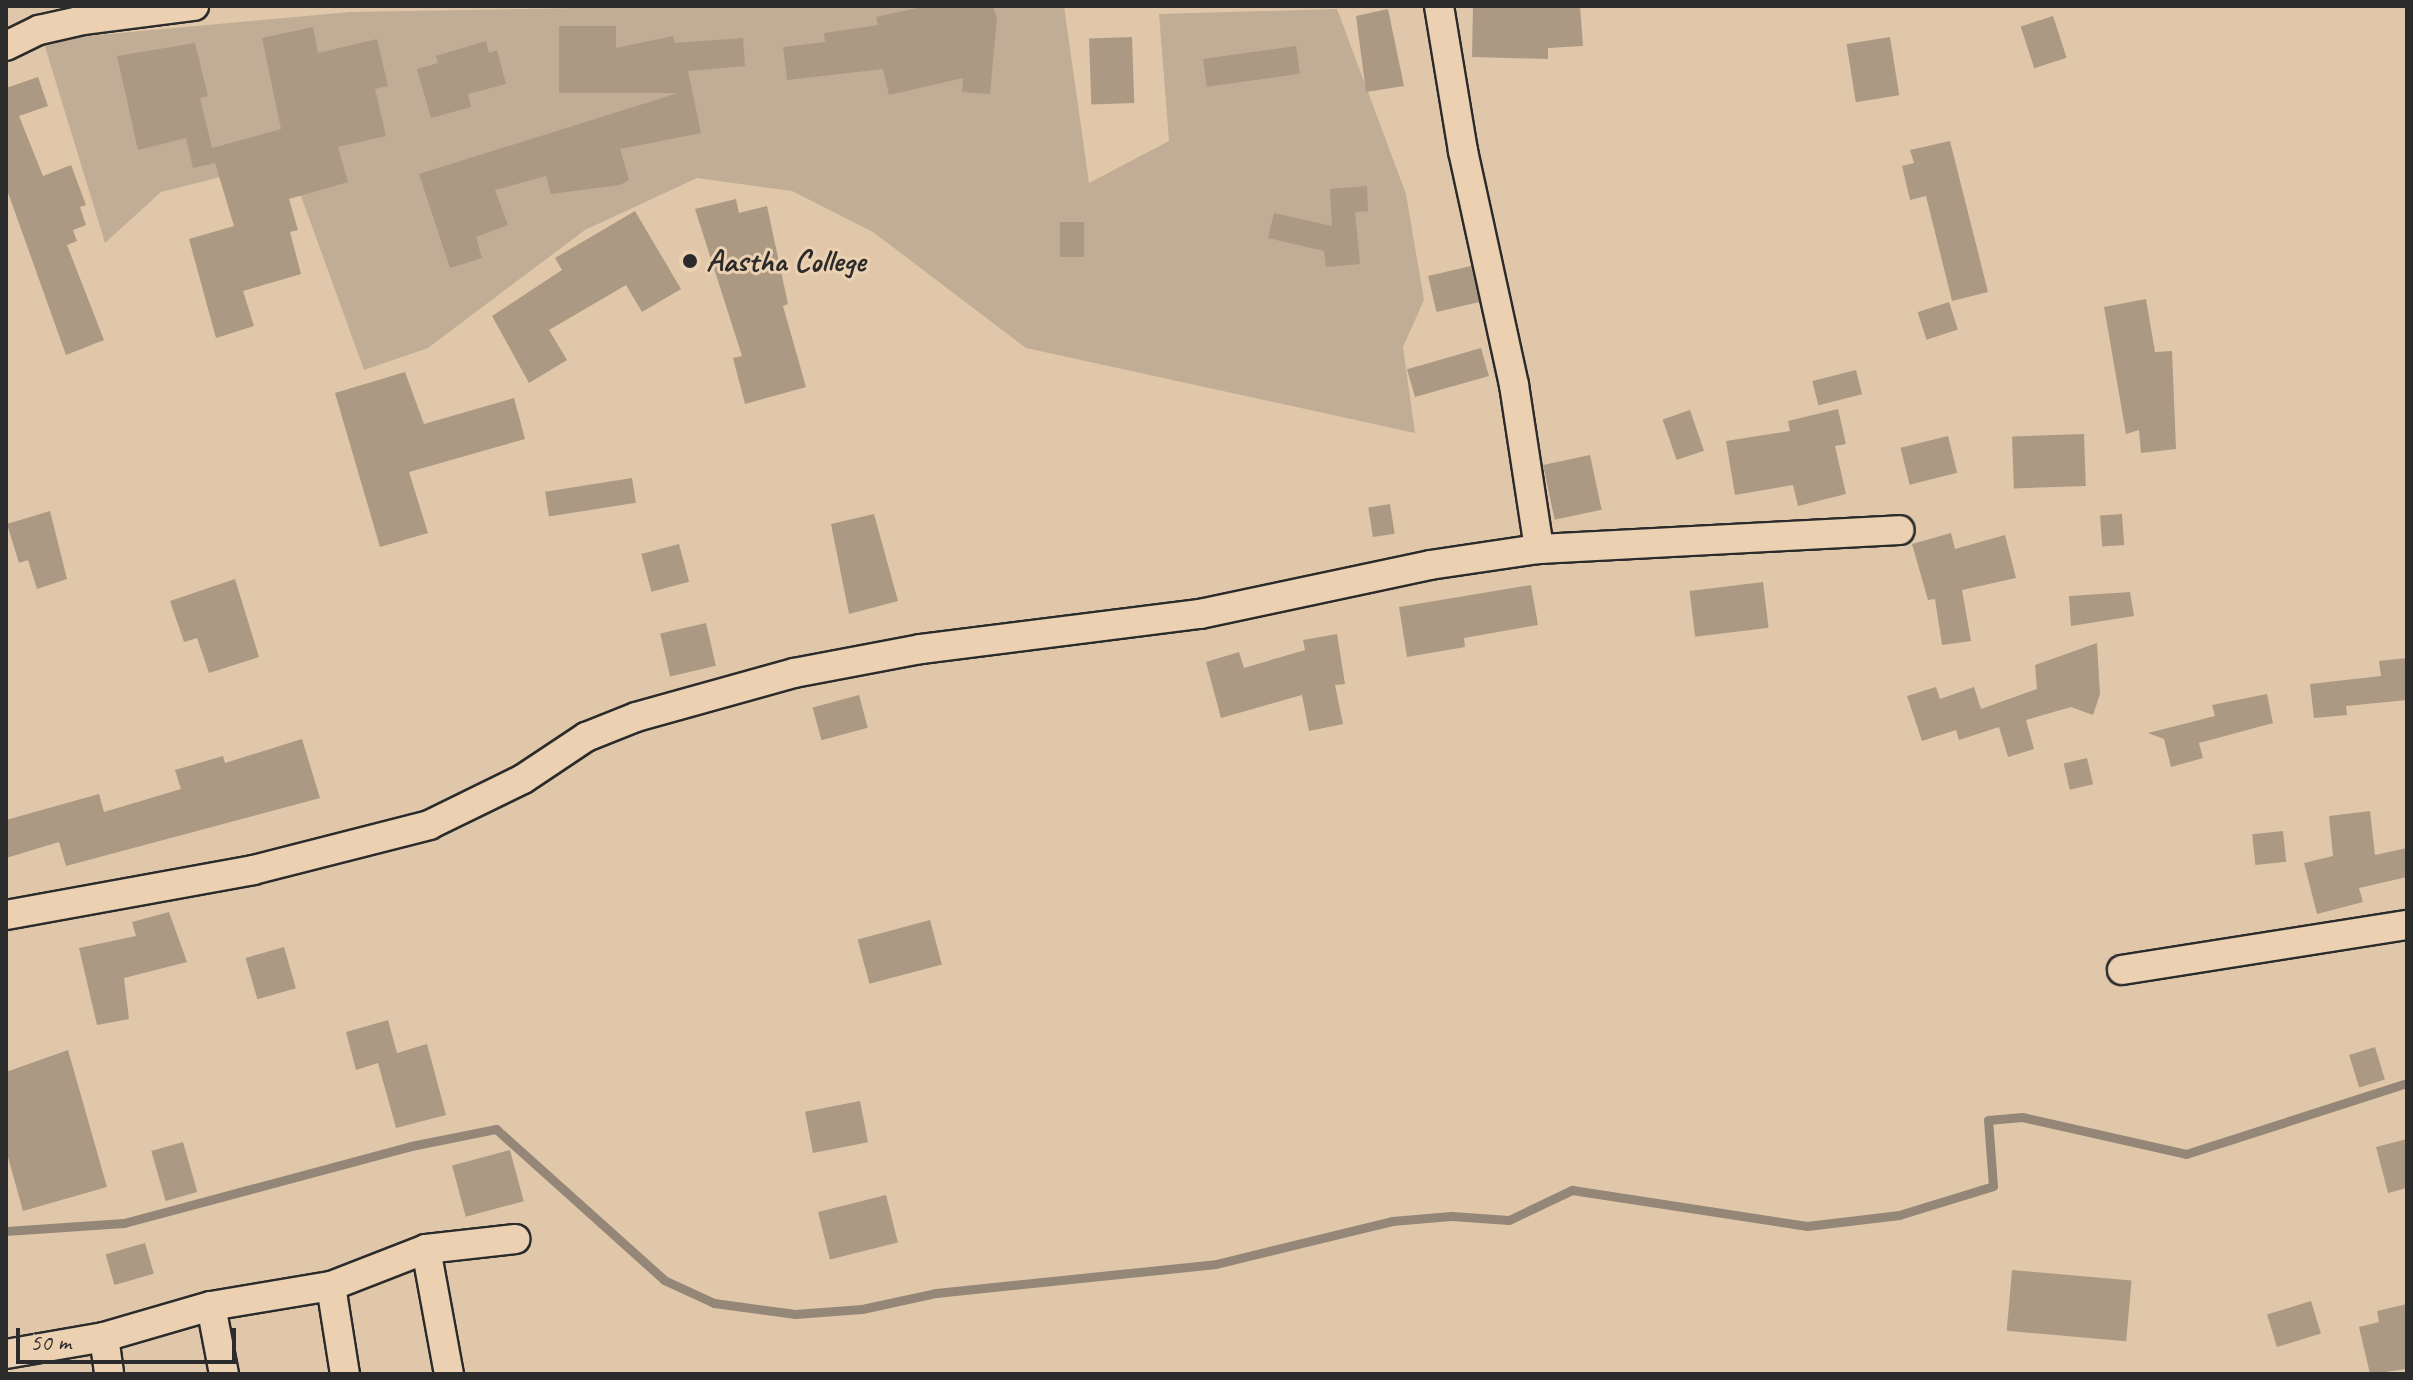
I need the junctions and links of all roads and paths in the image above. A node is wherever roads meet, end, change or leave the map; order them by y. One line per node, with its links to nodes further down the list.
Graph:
1 (194, 6): 3 (street)
2 (1439, 6): 5 (street)
3 (6, 46)
4 (1900, 530): 5 (street)
5 (1539, 549): 6 (street)
6 (6, 915)
7 (2407, 925): 8 (street)
8 (2122, 970)
9 (515, 1239): 10 (street)
10 (426, 1249): 11 (street); 18 (street)
11 (331, 1286): 12 (street); 17 (street)
12 (211, 1306): 13 (street); 16 (street)
13 (104, 1337): 14 (street); 15 (street)
14 (6, 1354)
15 (109, 1374)
16 (224, 1374)
17 (345, 1374)
18 (449, 1374)

